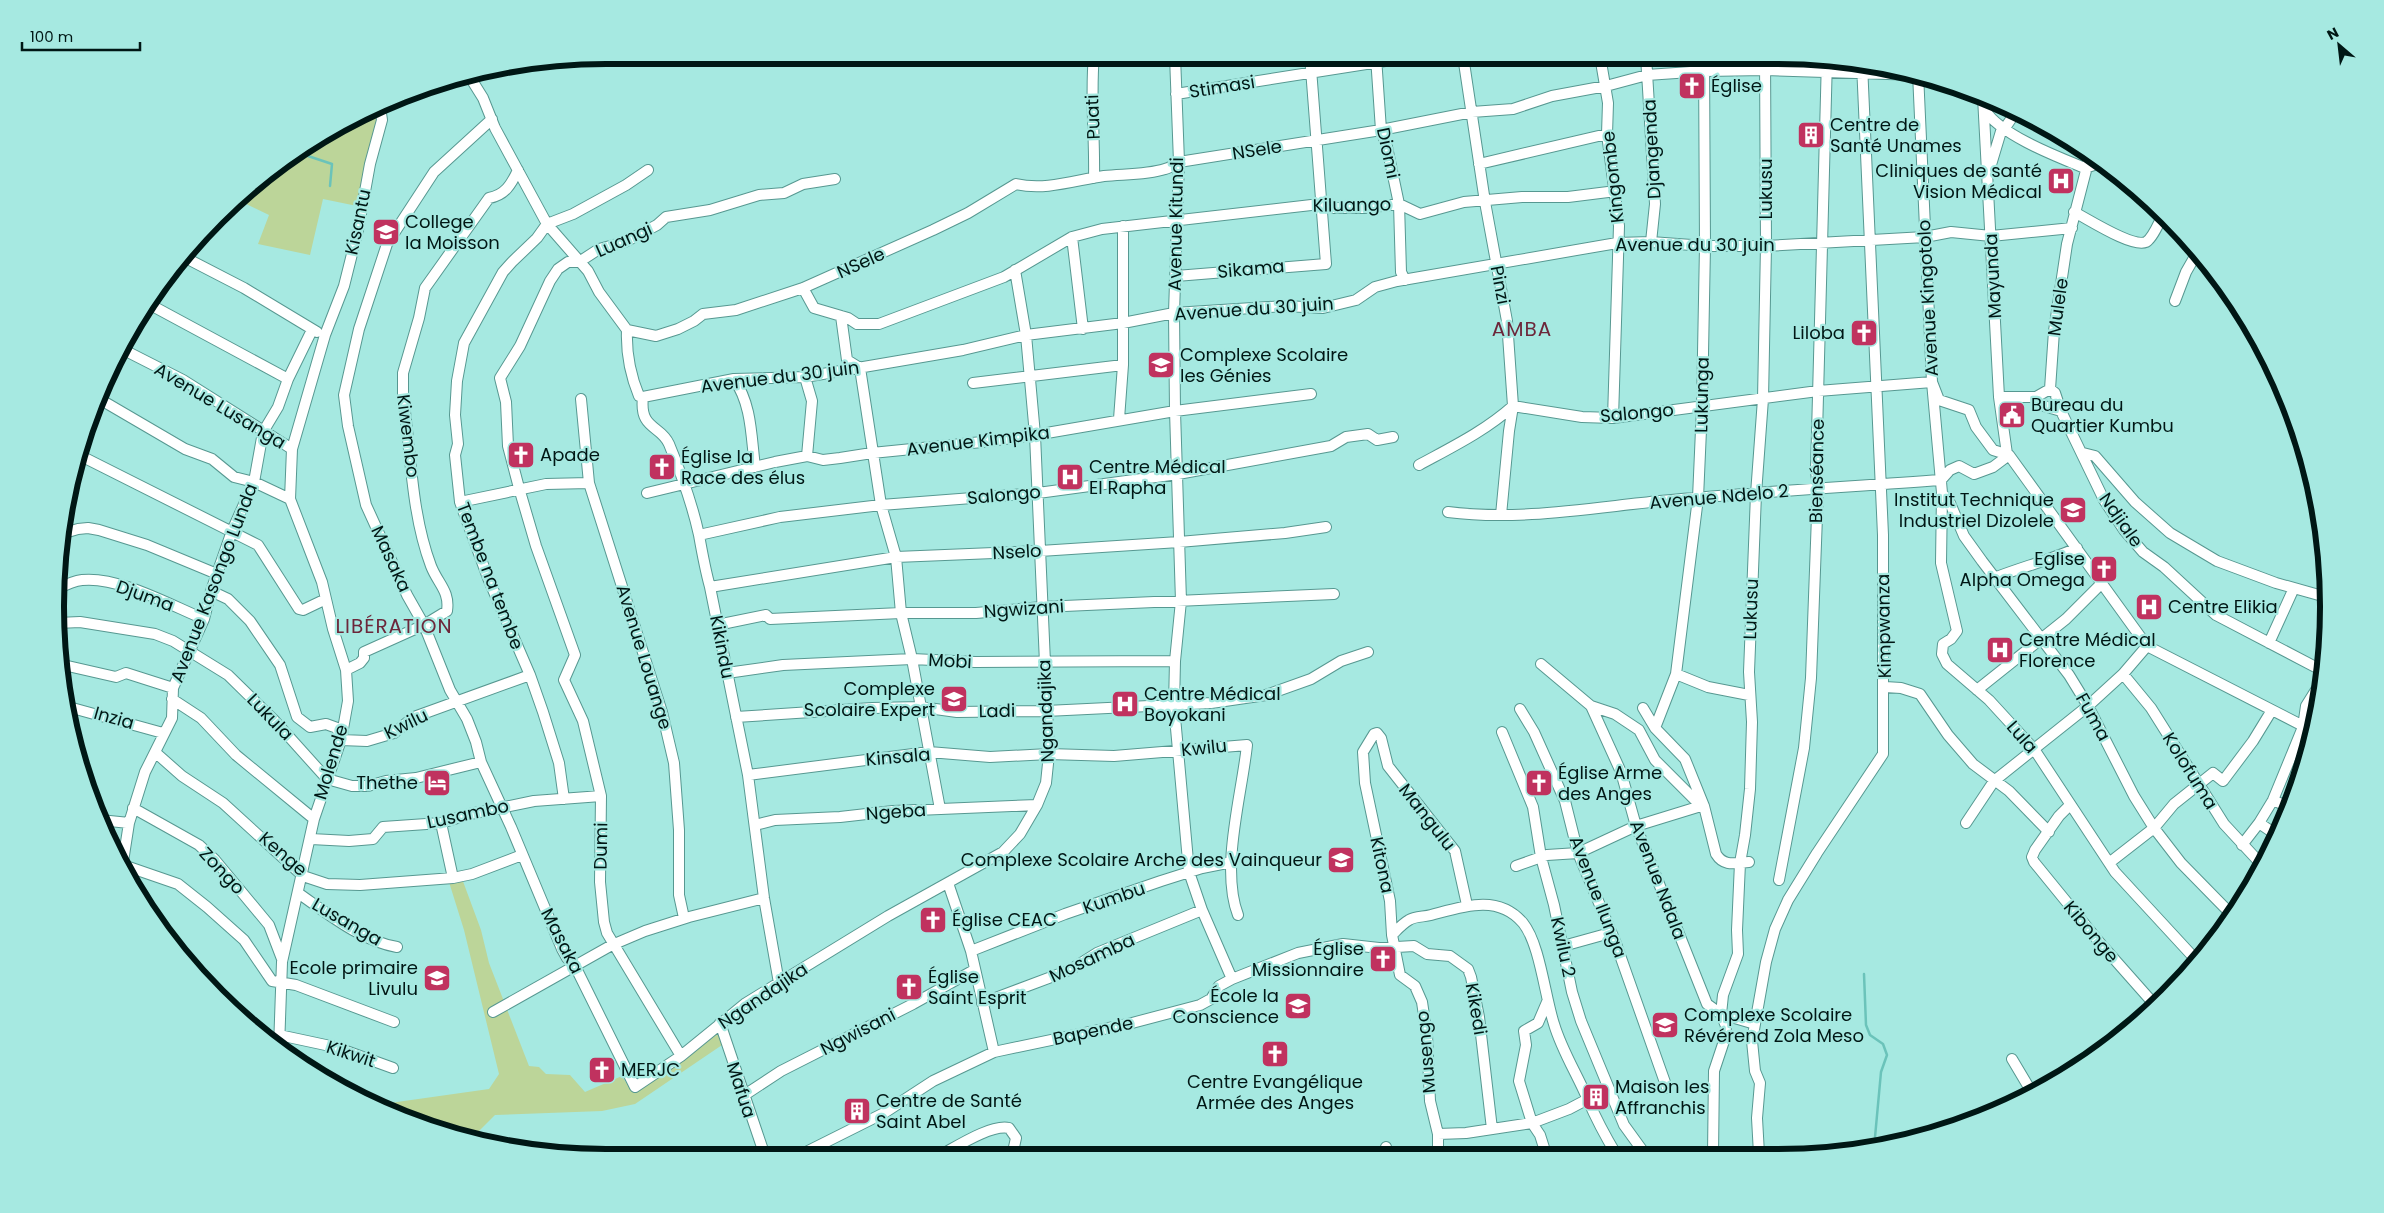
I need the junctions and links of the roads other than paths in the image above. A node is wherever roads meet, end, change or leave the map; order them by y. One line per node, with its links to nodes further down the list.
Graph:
1 (1094, 64): 40 (street, Puati)
2 (1175, 64): 22 (street, Avenue Kitundi)
3 (1310, 64): 17 (street)
4 (1353, 64): 17 (street, Stimasi)
5 (1376, 64): 30 (street, Diomi)
6 (1464, 64): 25 (street, Pinzi)
7 (1602, 64): 21 (street, Kingombe)
8 (1646, 64): 18 (street, Djangenda)
9 (1705, 64): 15 (street, Lukunga)
10 (1765, 64): 13 (street, Lukusu)
11 (1826, 66): 16 (street, Bienséance)
12 (1857, 69): 16 (street, NSele)
13 (1765, 70): 15 (street, NSele); 16 (street, NSele); 61 (street, Lukusu)
14 (1862, 70): 56 (street, Kimpwanza)
15 (1705, 71): 18 (street, NSele); 60 (street, Lukunga)
16 (1826, 72): 59 (street, Bienséance)
17 (1311, 73): 22 (street, Stimasi); 32 (street)
18 (1647, 75): 21 (street, NSele); 57 (street, Djangenda)
19 (472, 81): 28 (street)
20 (1918, 82): 53 (street, Avenue Kingotolo)
21 (1606, 86): 25 (street, NSele); 31 (street, Kingombe)
22 (1176, 94): 34 (street, Avenue Kitundi)
23 (1984, 104): 24 (street, Mayunda)
24 (1984, 110): 29 (street); 41 (street, Mayunda)
25 (1472, 112): 30 (street, NSele); 35 (street, Pinzi)
26 (381, 113): 78 (street, Kisantu)
27 (2012, 117): 29 (street)
28 (492, 119): 38 (street); 158 (street, Masaka)
29 (2005, 128): 37 (street); 41 (street)
30 (1381, 130): 32 (street, NSele); 46 (street, Diomi)
31 (1607, 134): 35 (street); 43 (street, Kingombe)
32 (1317, 140): 34 (street, NSele); 45 (street)
33 (2087, 161): 37 (street, Mulele)
34 (1179, 162): 40 (street, NSele); 48 (street, Avenue Kitundi)
35 (1479, 164): 44 (street, Pinzi)
36 (2093, 165): 37 (street)
37 (2085, 168): 47 (street, Mulele)
38 (518, 170): 50 (street); 158 (street, Kiwembo)
39 (648, 170): 50 (street)
40 (1094, 178): 69 (street, NSele)
41 (1986, 178): 54 (street, Mayunda)
42 (835, 179): 64 (street, Luangi)
43 (1616, 191): 44 (street, Kiluango); 58 (street, Kingombe)
44 (1485, 202): 46 (street, Kiluango); 65 (street, Pinzi)
45 (1320, 204): 46 (street, Kiluango); 48 (street, Kiluango); 67 (street, Sikama)
46 (1399, 204): 68 (street, Diomi)
47 (2074, 212): 49 (street); 52 (street, Mulele)
48 (1176, 220): 51 (street, Kiluango); 67 (street, Avenue Kitundi)
49 (2159, 221)
50 (547, 224): 64 (street); 130 (street, Tembe na tembe)
51 (1123, 226): 55 (street, Kiluango); 74 (street)
52 (2072, 228): 54 (street, Avenue du 30 juin); 90 (street, Mulele)
53 (1925, 236): 54 (street, Avenue du 30 juin); 56 (street, Avenue du 30 juin); 87 (street, Avenue Kingotolo)
54 (1992, 236): 94 (street, Mayunda)
55 (1072, 237): 66 (street, Kiluango); 75 (street)
56 (1870, 240): 59 (street, Avenue du 30 juin); 89 (street, Kimpwanza)
57 (1651, 242): 58 (street, Avenue du 30 juin); 60 (street, Avenue du 30 juin)
58 (1617, 243): 65 (street, Avenue du 30 juin); 103 (street, Kingombe)
59 (1822, 243): 61 (street, Avenue du 30 juin); 91 (street, Bienséance)
60 (1705, 246): 61 (street, Avenue du 30 juin); 100 (street, Lukunga)
61 (1766, 246): 96 (street, Lukusu)
62 (2194, 258): 70 (street)
63 (189, 260): 76 (street)
64 (579, 262): 77 (street); 122 (street, Luangi)
65 (1496, 265): 68 (street, Avenue du 30 juin); 99 (street, Pinzi)
66 (1015, 270): 73 (street, Kiluango); 79 (street, Ngandajika)
67 (1176, 276): 72 (street, Avenue Kitundi)
68 (1405, 280): 72 (street, Avenue du 30 juin)
69 (803, 288): 73 (street, Kiluango); 77 (street, NSele)
70 (2176, 300)
71 (154, 306): 85 (street)
72 (1174, 313): 74 (street, Avenue du 30 juin); 101 (street, Avenue Kitundi)
73 (841, 316): 82 (street)
74 (1123, 324): 75 (street, Avenue du 30 juin); 81 (street)
75 (1083, 329): 79 (street, Avenue du 30 juin)
76 (312, 330): 78 (street); 85 (street, Avenue Kasongo Lunda)
77 (627, 330): 93 (street, Kikindu)
78 (325, 335): 108 (street, Molende)
79 (1026, 335): 82 (street, Avenue du 30 juin); 83 (street, Ngandajika)
80 (127, 352): 105 (street, Avenue Lusanga)
81 (1123, 365): 83 (street); 104 (street)
82 (860, 368): 84 (street, Avenue du 30 juin); 109 (street)
83 (1029, 376): 88 (street); 106 (street, Ngandajika)
84 (805, 377): 86 (street, Avenue du 30 juin); 112 (street)
85 (288, 378): 105 (street, Avenue Kasongo Lunda)
86 (734, 379): 93 (street, Avenue du 30 juin); 115 (street)
87 (1932, 382): 89 (street, Salongo); 111 (street); 117 (street, Avenue Kingotolo)
88 (972, 383)
89 (1877, 387): 91 (street, Salongo); 121 (street, Kimpwanza)
90 (2050, 389): 95 (street); 102 (street, Mulele)
91 (1818, 391): 96 (street, Salongo); 123 (street, Bienséance)
92 (1311, 394): 101 (street, Avenue Kimpika)
93 (643, 397): 120 (street, Kikindu)
94 (1999, 397): 95 (street); 111 (street, Mayunda)
95 (2036, 397): 102 (street)
96 (1763, 399): 100 (street, Salongo); 127 (street, Lukusu)
97 (581, 400): 119 (street, Avenue Louange)
98 (104, 402): 118 (street)
99 (1513, 406): 103 (street, Salongo); 114 (street); 133 (street, Pinzi)
100 (1702, 407): 103 (street, Salongo); 128 (street, Lukunga)
101 (1175, 411): 104 (street, Avenue Kimpika); 116 (street, Avenue Kitundi)
102 (2060, 411): 110 (street, Mulele)
103 (1613, 418)
104 (1119, 419): 106 (street, Avenue Kimpika)
105 (263, 432): 108 (street, Avenue Lusanga); 118 (street, Avenue Kasongo Lunda)
106 (1035, 435): 109 (street, Avenue Kimpika); 125 (street, Ngandajika)
107 (1393, 437): 116 (street, Salongo)
108 (292, 450): 129 (street, Molende)
109 (872, 453): 112 (street, Avenue Kimpika); 131 (street)
110 (2083, 453): 147 (street); 160 (street, Ndjiale)
111 (2008, 454): 117 (street); 139 (street)
112 (807, 456): 115 (street, Avenue Kimpika)
113 (85, 458): 135 (street)
114 (1418, 465)
115 (755, 467): 120 (street, Avenue Kimpika)
116 (1178, 474): 125 (street, Salongo); 138 (street, Avenue Kitundi)
117 (1941, 480): 121 (street, Avenue Ndelo 2); 126 (street, Avenue Kingotolo)
118 (254, 482): 129 (street); 135 (street, Avenue Kasongo Lunda)
119 (589, 483): 122 (street); 253 (street, Avenue Louange)
120 (685, 484): 124 (street, Avenue Kimpika); 137 (street, Kikindu)
121 (1880, 484): 123 (street, Avenue Ndelo 2); 175 (street, Kimpwanza)
122 (518, 488): 130 (street); 209 (street, Dumi)
123 (1818, 489): 127 (street, Avenue Ndelo 2); 245 (street, Bienséance)
124 (648, 493)
125 (1038, 493): 131 (street, Salongo); 140 (street, Ngandajika)
126 (1942, 493): 143 (street, Fuma); 177 (street, Lula)
127 (1756, 494): 128 (street, Avenue Ndelo 2); 178 (street, Lukusu)
128 (1698, 498): 133 (street, Avenue Ndelo 2); 172 (street, Lukunga)
129 (290, 499): 151 (street, Molende)
130 (460, 502): 174 (street, Tembe na tembe)
131 (881, 505): 137 (street, Salongo); 141 (street)
132 (1448, 512): 133 (street, Avenue Ndelo 2)
133 (1501, 515)
134 (1326, 526): 138 (street, Nselo)
135 (232, 531): 142 (street, Avenue Kasongo Lunda); 151 (street)
136 (69, 532): 142 (street)
137 (699, 535): 146 (street, Kikindu)
138 (1179, 542): 140 (street, Nselo); 152 (street, Avenue Kitundi)
139 (2077, 548): 143 (street); 144 (street)
140 (1040, 551): 141 (street, Nselo); 153 (street, Ngandajika)
141 (896, 557): 146 (street, Nselo); 154 (street)
142 (217, 574): 148 (street, Avenue Kasongo Lunda)
143 (1994, 578): 159 (street, Fuma)
144 (2102, 584): 159 (street); 161 (street)
145 (65, 586): 155 (street, Djuma)
146 (710, 587): 157 (street, Kikindu)
147 (2294, 588): 150 (street); 160 (street)
148 (211, 591): 155 (street, Avenue Kasongo Lunda); 198 (street)
149 (1334, 594): 152 (street, Ngwizani)
150 (2320, 595)
151 (326, 599): 170 (street, Molende)
152 (1181, 601): 153 (street, Ngwizani); 166 (street, Avenue Kitundi)
153 (1042, 607): 154 (street, Ngwizani); 165 (street, Ngandajika)
154 (901, 613): 157 (street, Ngwizani); 164 (street)
155 (204, 619): 162 (street, Avenue Kasongo Lunda)
156 (64, 623): 162 (street, Lukula)
157 (717, 624): 171 (street, Kikindu)
158 (424, 625): 170 (street, Kiwembo); 181 (street, Masaka)
159 (2041, 637): 177 (street); 184 (street, Fuma)
160 (2269, 643): 169 (street, Ndjiale)
161 (2146, 646): 173 (street); 190 (street)
162 (190, 652): 176 (street, Avenue Kasongo Lunda); 206 (street, Lukula)
163 (1368, 652): 182 (street, Ladi)
164 (912, 659): 165 (street, Mobi); 171 (street, Mobi); 185 (street)
165 (1044, 661): 166 (street, Mobi); 189 (street, Ngandajika)
166 (1175, 661): 182 (street, Avenue Kitundi)
167 (1541, 664): 183 (street)
168 (67, 666): 176 (street)
169 (2317, 668)
170 (346, 670): 198 (street, Molende)
171 (727, 673): 191 (street, Kikindu)
172 (1676, 674): 178 (street); 193 (street, Lukunga)
173 (2123, 674): 184 (street); 208 (street, Kolofuma)
174 (530, 675): 181 (street, Kwilu); 210 (street, Tembe na tembe)
175 (1884, 687): 207 (street); 276 (street, Kimpwanza)
176 (173, 688): 180 (street, Avenue Kasongo Lunda)
177 (1977, 690): 199 (street, Lula)
178 (1750, 695): 238 (street, Lukusu)
179 (2313, 695): 192 (street)
180 (172, 699): 196 (street, Avenue Kasongo Lunda); 219 (street)
181 (457, 702): 198 (street, Kwilu); 204 (street, Masaka)
182 (1174, 706): 189 (street, Ladi); 200 (street, Avenue Kitundi)
183 (1591, 706): 216 (street); 226 (street, Avenue Ndala)
184 (2088, 706): 199 (street); 227 (street, Fuma)
185 (922, 707): 189 (street, Ladi); 191 (street, Ladi); 201 (street)
186 (73, 708): 196 (street, Inzia)
187 (1643, 708): 193 (street)
188 (1520, 709): 232 (street, Avenue Ilunga)
189 (1046, 710): 203 (street, Ngandajika)
190 (2272, 710): 192 (street); 208 (street)
191 (736, 717): 205 (street, Kikindu)
192 (2303, 727): 194 (street); 211 (street)
193 (1655, 728): 216 (street)
194 (2306, 728)
195 (1502, 732): 235 (street, Kwilu 2)
196 (163, 733): 202 (street, Avenue Kasongo Lunda)
197 (1377, 734): 249 (street, Mangulu); 255 (street, Kitona)
198 (341, 740): 206 (street, Molende)
199 (2034, 749): 207 (street); 213 (street, Lula)
200 (1178, 750): 203 (street, Kwilu); 237 (street, Kwilu); 242 (street, Avenue Kitundi)
201 (929, 752): 203 (street, Kinsala); 205 (street, Kinsala); 218 (street)
202 (156, 753): 217 (street, Avenue Kasongo Lunda); 243 (street, Kenge)
203 (1050, 754): 215 (street, Ngandajika)
204 (481, 762): 206 (street); 214 (street, Masaka)
205 (748, 775): 225 (street, Kikindu)
206 (327, 779): 219 (street, Molende)
207 (1994, 781): 223 (street); 229 (street)
208 (2198, 784): 227 (street); 231 (street, Kolofuma)
209 (601, 796): 210 (street, Lusambo); 256 (street, Dumi)
210 (564, 799): 214 (street, Lusambo)
211 (2273, 800): 212 (street); 224 (street)
212 (2282, 804)
213 (2070, 805): 229 (street); 239 (street, Lula)
214 (502, 806): 222 (street, Lusambo); 234 (street, Masaka)
215 (1037, 806): 218 (street, Ngeba); 246 (street, Ngandajika)
216 (1702, 806): 226 (street); 238 (street)
217 (133, 808): 221 (street, Avenue Kasongo Lunda); 262 (street, Zongo)
218 (940, 809): 225 (street, Ngeba)
219 (314, 819): 230 (street, Molende)
220 (108, 821): 221 (street)
221 (129, 823): 233 (street, Avenue Kasongo Lunda)
222 (440, 823): 230 (street, Lusambo); 244 (street)
223 (1966, 823)
224 (2259, 823): 228 (street); 231 (street)
225 (755, 825): 248 (street, Kikindu)
226 (1636, 826): 232 (street); 273 (street, Avenue Ndala)
227 (2154, 828): 239 (street); 251 (street, Fuma)
228 (2271, 831)
229 (2049, 832): 269 (street, Kibonge)
230 (311, 839): 243 (street, Molende)
231 (2242, 845): 236 (street, Kolofuma)
232 (1578, 853): 235 (street); 254 (street, Avenue Ilunga)
233 (124, 855)
234 (522, 855): 244 (street, Kenge); 263 (street, Masaka)
235 (1540, 857): 240 (street); 257 (street, Kwilu 2)
236 (2257, 860)
237 (1232, 862): 242 (street, Kumbu); 252 (street, Kwilu)
238 (1744, 862): 273 (street, Lukusu)
239 (2109, 863): 261 (street, Lula)
240 (1516, 866)
241 (131, 869): 267 (street)
242 (1189, 872): 250 (street, Avenue Kitundi); 260 (street, Kumbu)
243 (303, 876): 244 (street, Kenge); 247 (street, Molende)
244 (453, 878)
245 (1779, 880)
246 (948, 883): 260 (street); 268 (street, Ngandajika)
247 (298, 893): 258 (street, Lusanga); 262 (street, Molende)
248 (764, 898): 253 (street); 268 (street, Kikindu)
249 (1467, 905): 255 (street); 270 (street)
250 (1202, 910): 266 (street, Avenue Kitundi); 271 (street, Mosamba)
251 (2227, 910)
252 (1238, 914)
253 (684, 918): 256 (street)
254 (1610, 934): 257 (street); 285 (street, Avenue Ilunga)
255 (1392, 935): 259 (street, Kitona)
256 (612, 945): 263 (street); 280 (street, Dumi)
257 (1563, 946): 298 (street, Kwilu 2)
258 (397, 947)
259 (1396, 947): 265 (street, Kitona); 266 (street, Bapende); 289 (street, Kikedi)
260 (971, 951): 264 (street)
261 (2193, 956)
262 (282, 962): 267 (street, Molende)
263 (575, 966): 272 (street); 283 (street, Masaka)
264 (974, 970): 271 (street); 286 (street, Ngwisani)
265 (1401, 977): 290 (street, Musengo)
266 (1232, 979): 279 (street, Bapende)
267 (283, 983): 274 (street); 277 (street, Molende)
268 (779, 983): 275 (street, Ngandajika)
269 (2151, 1000)
270 (1547, 1002): 287 (street); 288 (street)
271 (982, 1003): 279 (street)
272 (493, 1012)
273 (1721, 1014): 276 (street, Avenue Ndala); 299 (street, Lukusu)
274 (394, 1022)
275 (720, 1023): 280 (street, Ngandajika); 286 (street, Mafua)
276 (1755, 1024): 300 (street, Kimpwanza)
277 (279, 1035): 278 (street, Molende); 282 (street, Kikwit)
278 (279, 1039)
279 (994, 1052): 292 (street, Bapende)
280 (681, 1056): 283 (street, Ngandajika)
281 (2012, 1060): 284 (street)
282 (393, 1068)
283 (635, 1087)
284 (2029, 1087)
285 (1667, 1088)
286 (743, 1096): 291 (street, Mafua)
287 (1588, 1100): 288 (street); 297 (street)
288 (1532, 1123): 289 (street); 296 (street)
289 (1492, 1129): 290 (street)
290 (1438, 1134): 295 (street)
291 (762, 1149)
292 (812, 1149)
293 (953, 1149): 294 (street)
294 (1014, 1149)
295 (1438, 1149)
296 (1544, 1149)
297 (1613, 1149)
298 (1641, 1149)
299 (1713, 1149)
300 (1760, 1149)

